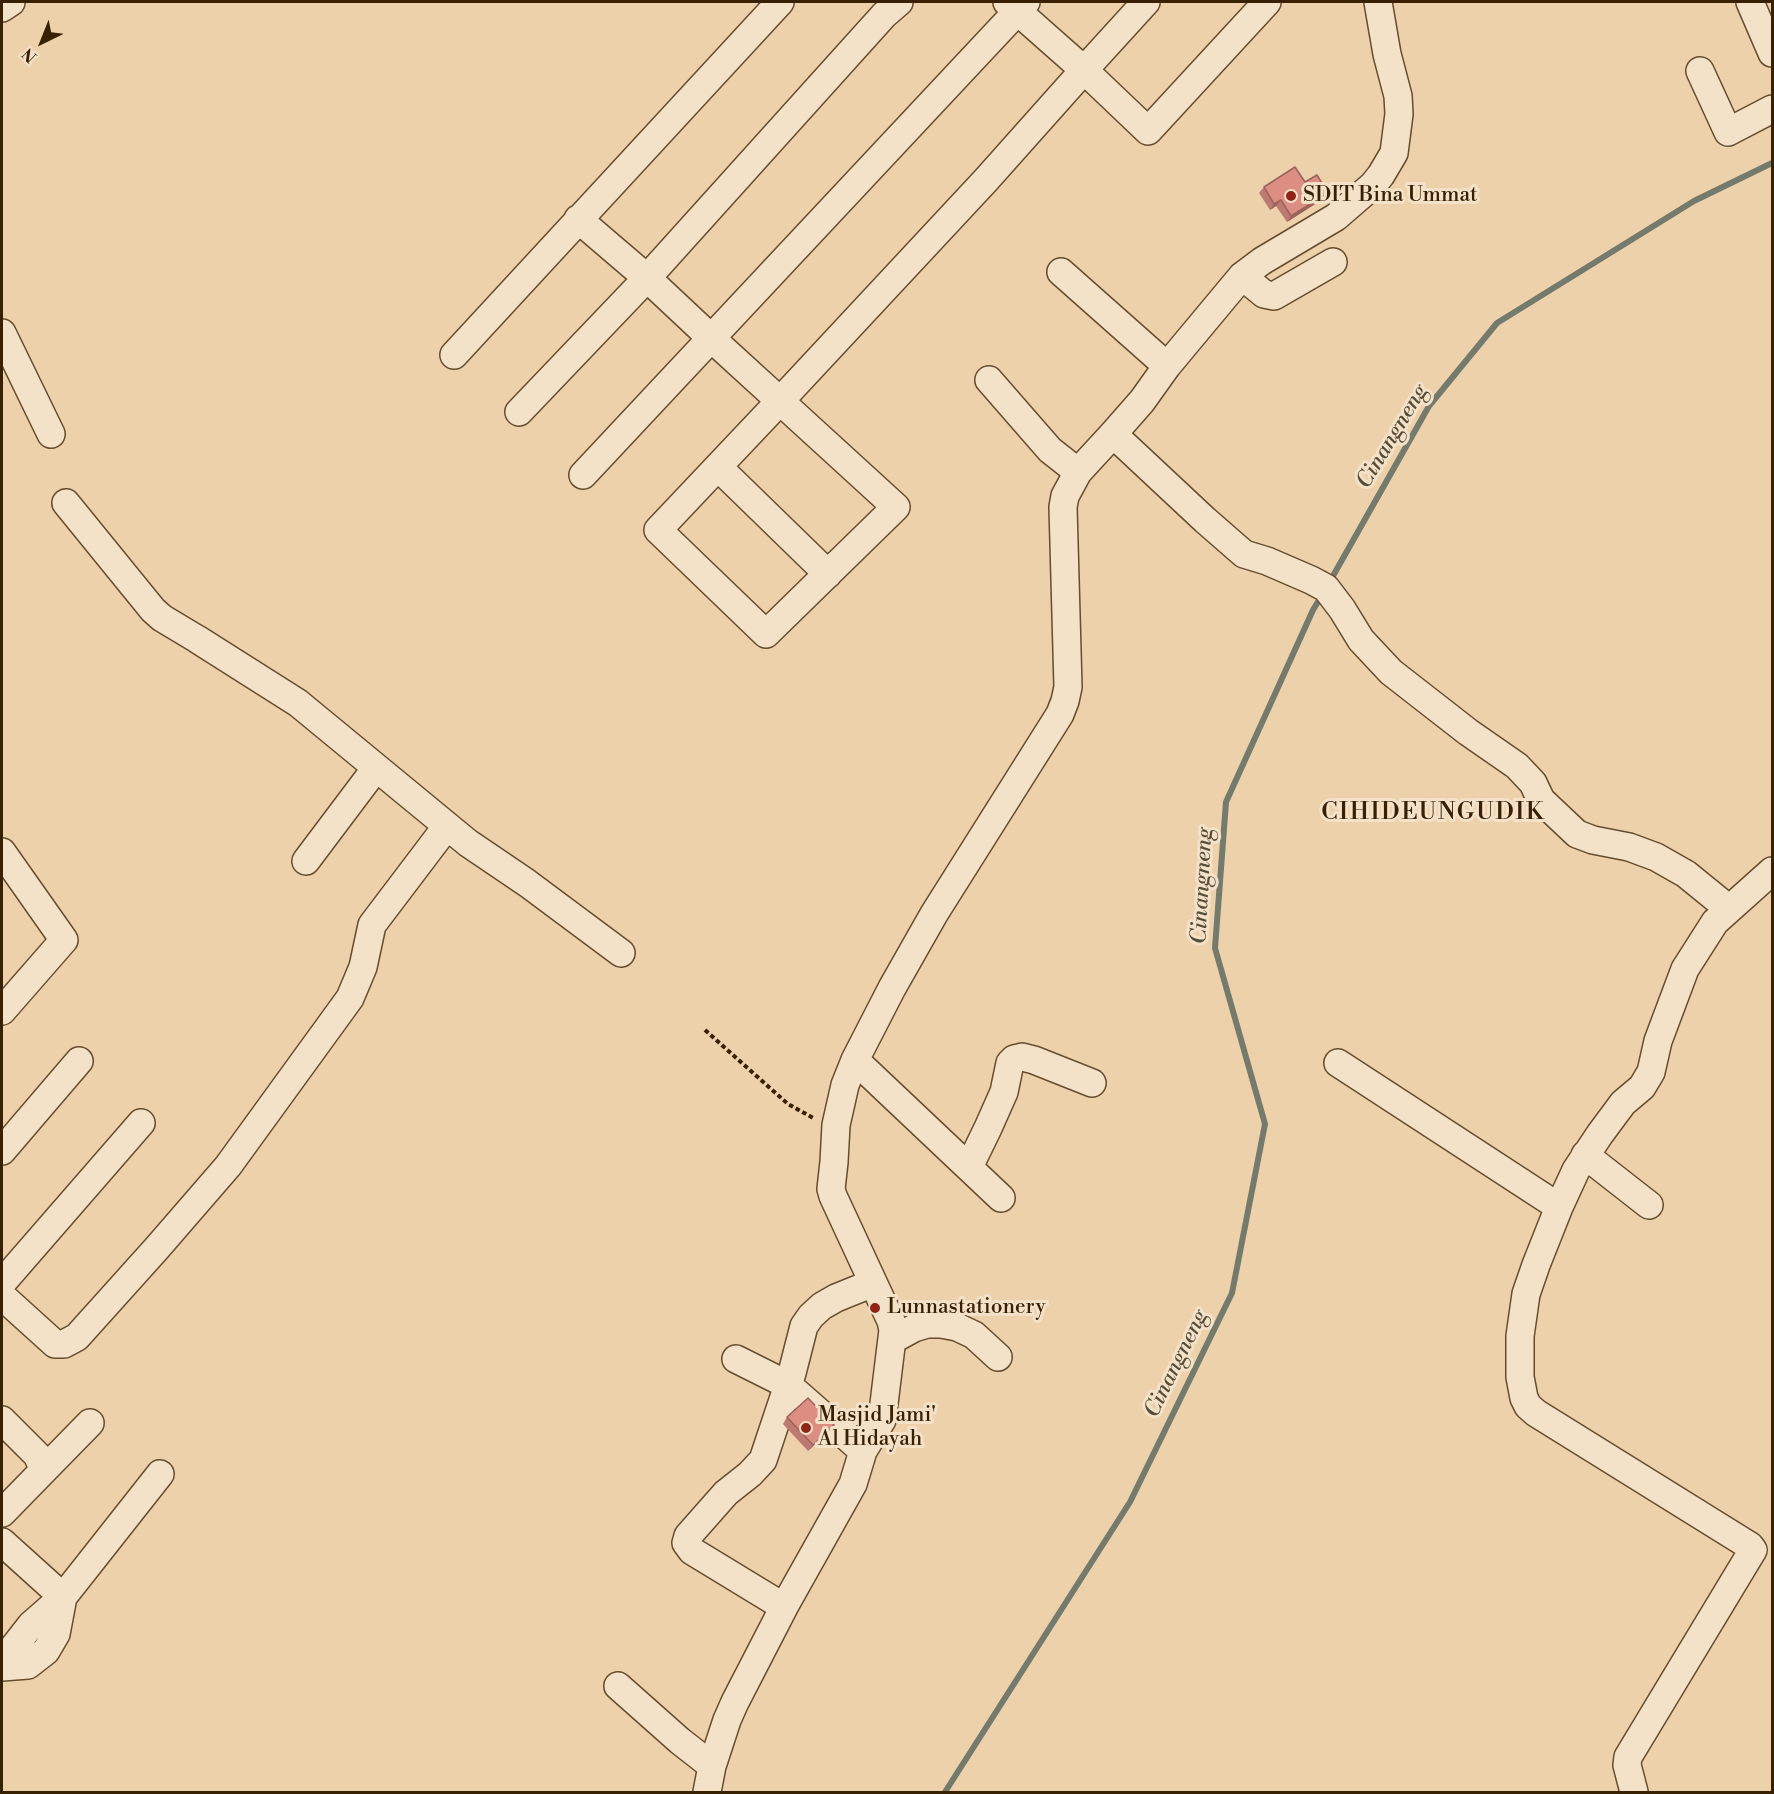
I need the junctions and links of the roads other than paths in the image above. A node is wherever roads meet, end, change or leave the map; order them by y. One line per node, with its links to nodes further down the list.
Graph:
1 (11, 2): 9 (street)
2 (780, 2): 14 (street)
3 (899, 2): 18 (street)
4 (1146, 2): 11 (street)
5 (1267, 2): 11 (street)
6 (1378, 2): 17 (street)
7 (1750, 2): 10 (street)
8 (1017, 5): 11 (street); 20 (street)
9 (2, 8)
10 (1773, 52)
11 (1084, 70): 24 (street)
12 (1700, 71): 13 (street)
13 (1773, 109)
14 (578, 219): 18 (street); 21 (street)
15 (1333, 262): 17 (street)
16 (1061, 272): 22 (street)
17 (1242, 276): 22 (street)
18 (647, 278): 20 (street); 25 (street)
19 (2, 333): 26 (street)
20 (711, 338): 24 (street); 30 (street)
21 (454, 355)
22 (1167, 366): 27 (street)
23 (989, 380): 29 (street)
24 (780, 401): 28 (street); 32 (street)
25 (519, 412)
26 (51, 434)
27 (1113, 434): 29 (street); 38 (street)
28 (718, 466): 32 (street); 32 (street)
29 (1078, 471): 41 (street)
30 (583, 475)
31 (66, 503): 33 (street)
32 (828, 574)
33 (376, 768): 34 (street); 36 (street)
34 (447, 826): 39 (street); 54 (street)
35 (2, 852): 40 (street)
36 (306, 861)
37 (1773, 871): 38 (street)
38 (1729, 909): 47 (street)
39 (621, 952)
40 (2, 1009)
41 (855, 1060): 48 (street); 53 (street)
42 (79, 1061): 46 (street)
43 (1338, 1063): 51 (street)
44 (1092, 1083): 48 (street)
45 (141, 1123): 52 (street)
46 (2, 1151)
47 (1586, 1155): 50 (street); 51 (street)
48 (969, 1167): 49 (street)
49 (1001, 1198)
50 (1649, 1205)
51 (1559, 1207): 73 (street)
52 (2, 1283)
53 (873, 1283): 55 (street); 58 (street)
54 (2, 1296)
55 (892, 1340): 56 (street); 61 (street)
56 (999, 1357)
57 (736, 1359): 58 (street)
58 (788, 1385): 61 (street); 67 (street)
59 (2, 1420): 62 (street)
60 (90, 1423): 62 (street)
61 (863, 1451): 67 (street)
62 (44, 1470): 64 (street)
63 (160, 1474): 66 (street)
64 (2, 1513)
65 (2, 1542): 66 (street)
66 (63, 1597): 68 (street); 69 (street)
67 (784, 1607): 71 (street)
68 (2, 1662)
69 (2, 1667)
70 (618, 1686): 71 (street)
71 (712, 1766): 72 (street)
72 (707, 1792)
73 (1634, 1792)

